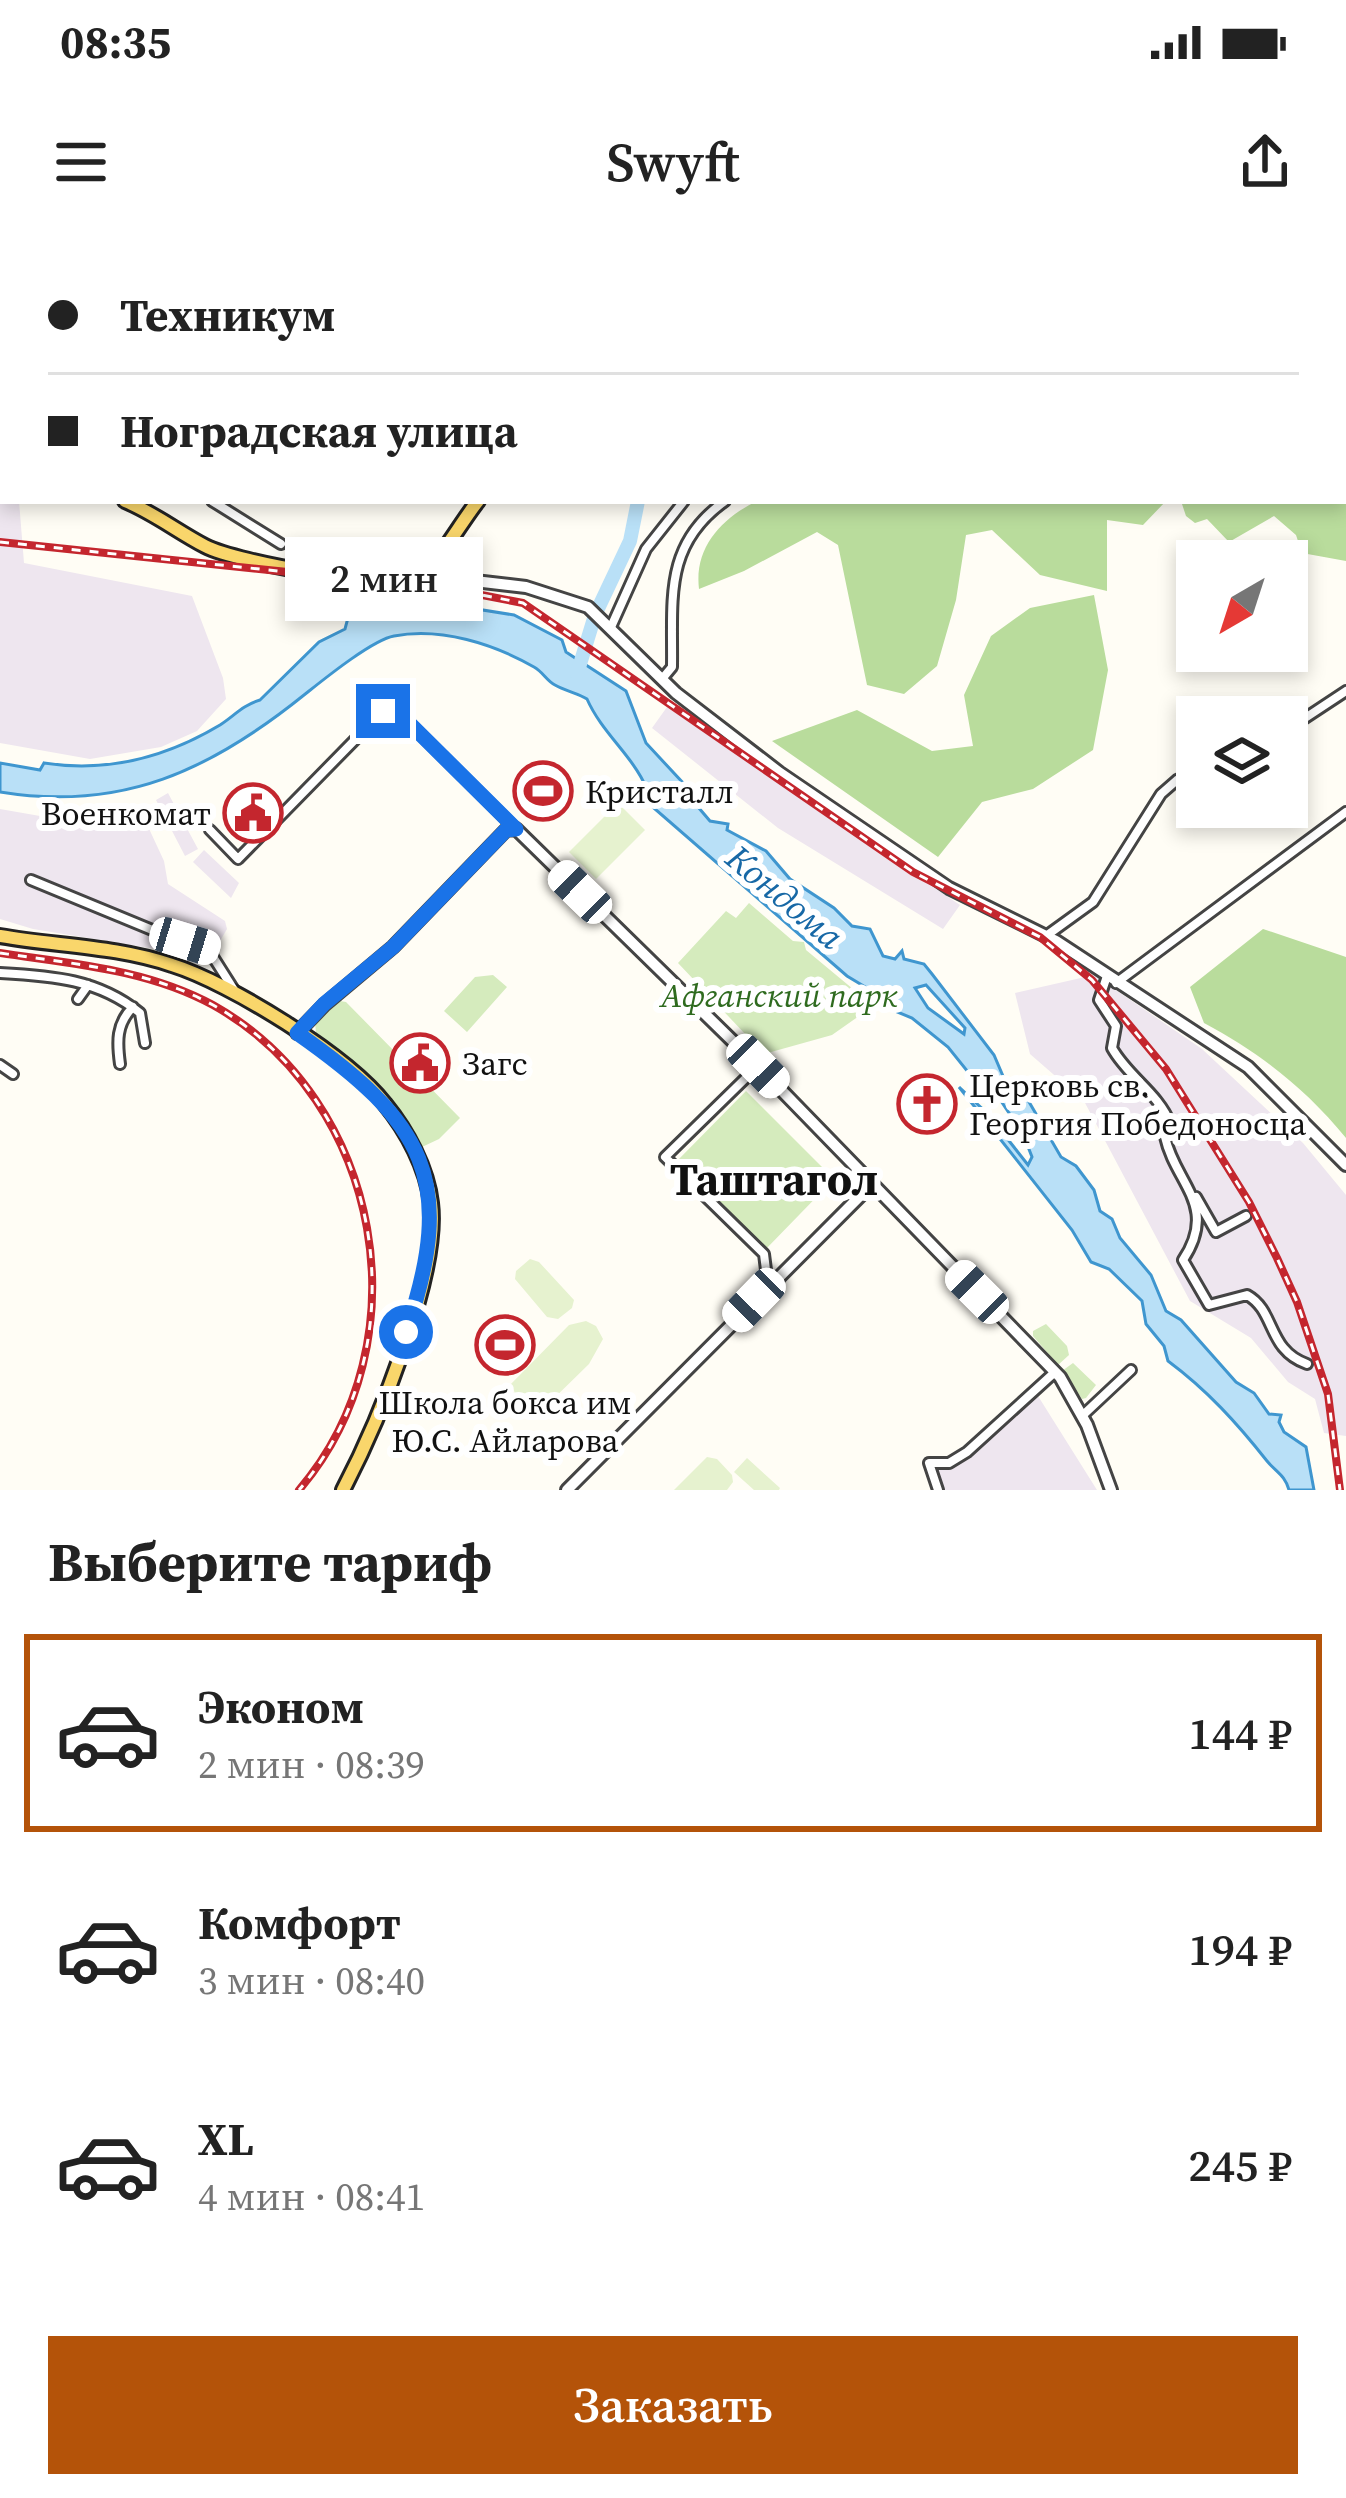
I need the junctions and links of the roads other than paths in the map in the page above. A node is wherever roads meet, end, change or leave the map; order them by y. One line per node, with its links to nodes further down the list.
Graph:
1 (134, 504): 8 (main road)
2 (217, 504): 7 (street)
3 (476, 504): 6 (main road)
4 (682, 504): 10 (street)
5 (721, 504): 11 (street)
6 (446, 541): 8 (main road); 9 (street)
7 (280, 544)
8 (423, 575): 9 (street)
9 (459, 578): 10 (street)
10 (608, 624): 11 (street)
11 (662, 679): 20 (street)
12 (1346, 691): 13 (street)
13 (1308, 716)
14 (1176, 781): 20 (street)
15 (1346, 812): 22 (street)
16 (516, 829): 17 (street); 27 (street); 31 (street)
17 (210, 830)
18 (32, 880): 24 (street)
19 (0, 936): 24 (main road)
20 (1046, 936): 22 (street)
21 (0, 973): 23 (street)
22 (1112, 979): 33 (street); 35 (street)
23 (88, 985): 25 (street); 26 (street)
24 (236, 994): 27 (main road)
25 (79, 999)
26 (133, 1007): 28 (street); 29 (street)
27 (297, 1033): 42 (main road)
28 (145, 1043)
29 (120, 1064)
30 (0, 1065): 32 (street)
31 (758, 1066): 34 (street); 37 (street)
32 (13, 1074)
33 (1346, 1165)
34 (872, 1184): 37 (street); 40 (street)
35 (1195, 1196): 36 (street); 38 (street)
36 (1246, 1216)
37 (768, 1286): 43 (street)
38 (1306, 1364)
39 (1131, 1370): 41 (street)
40 (1055, 1372): 41 (street); 44 (street)
41 (1082, 1416): 45 (street)
42 (343, 1490)
43 (567, 1490)
44 (938, 1490)
45 (1111, 1490)

